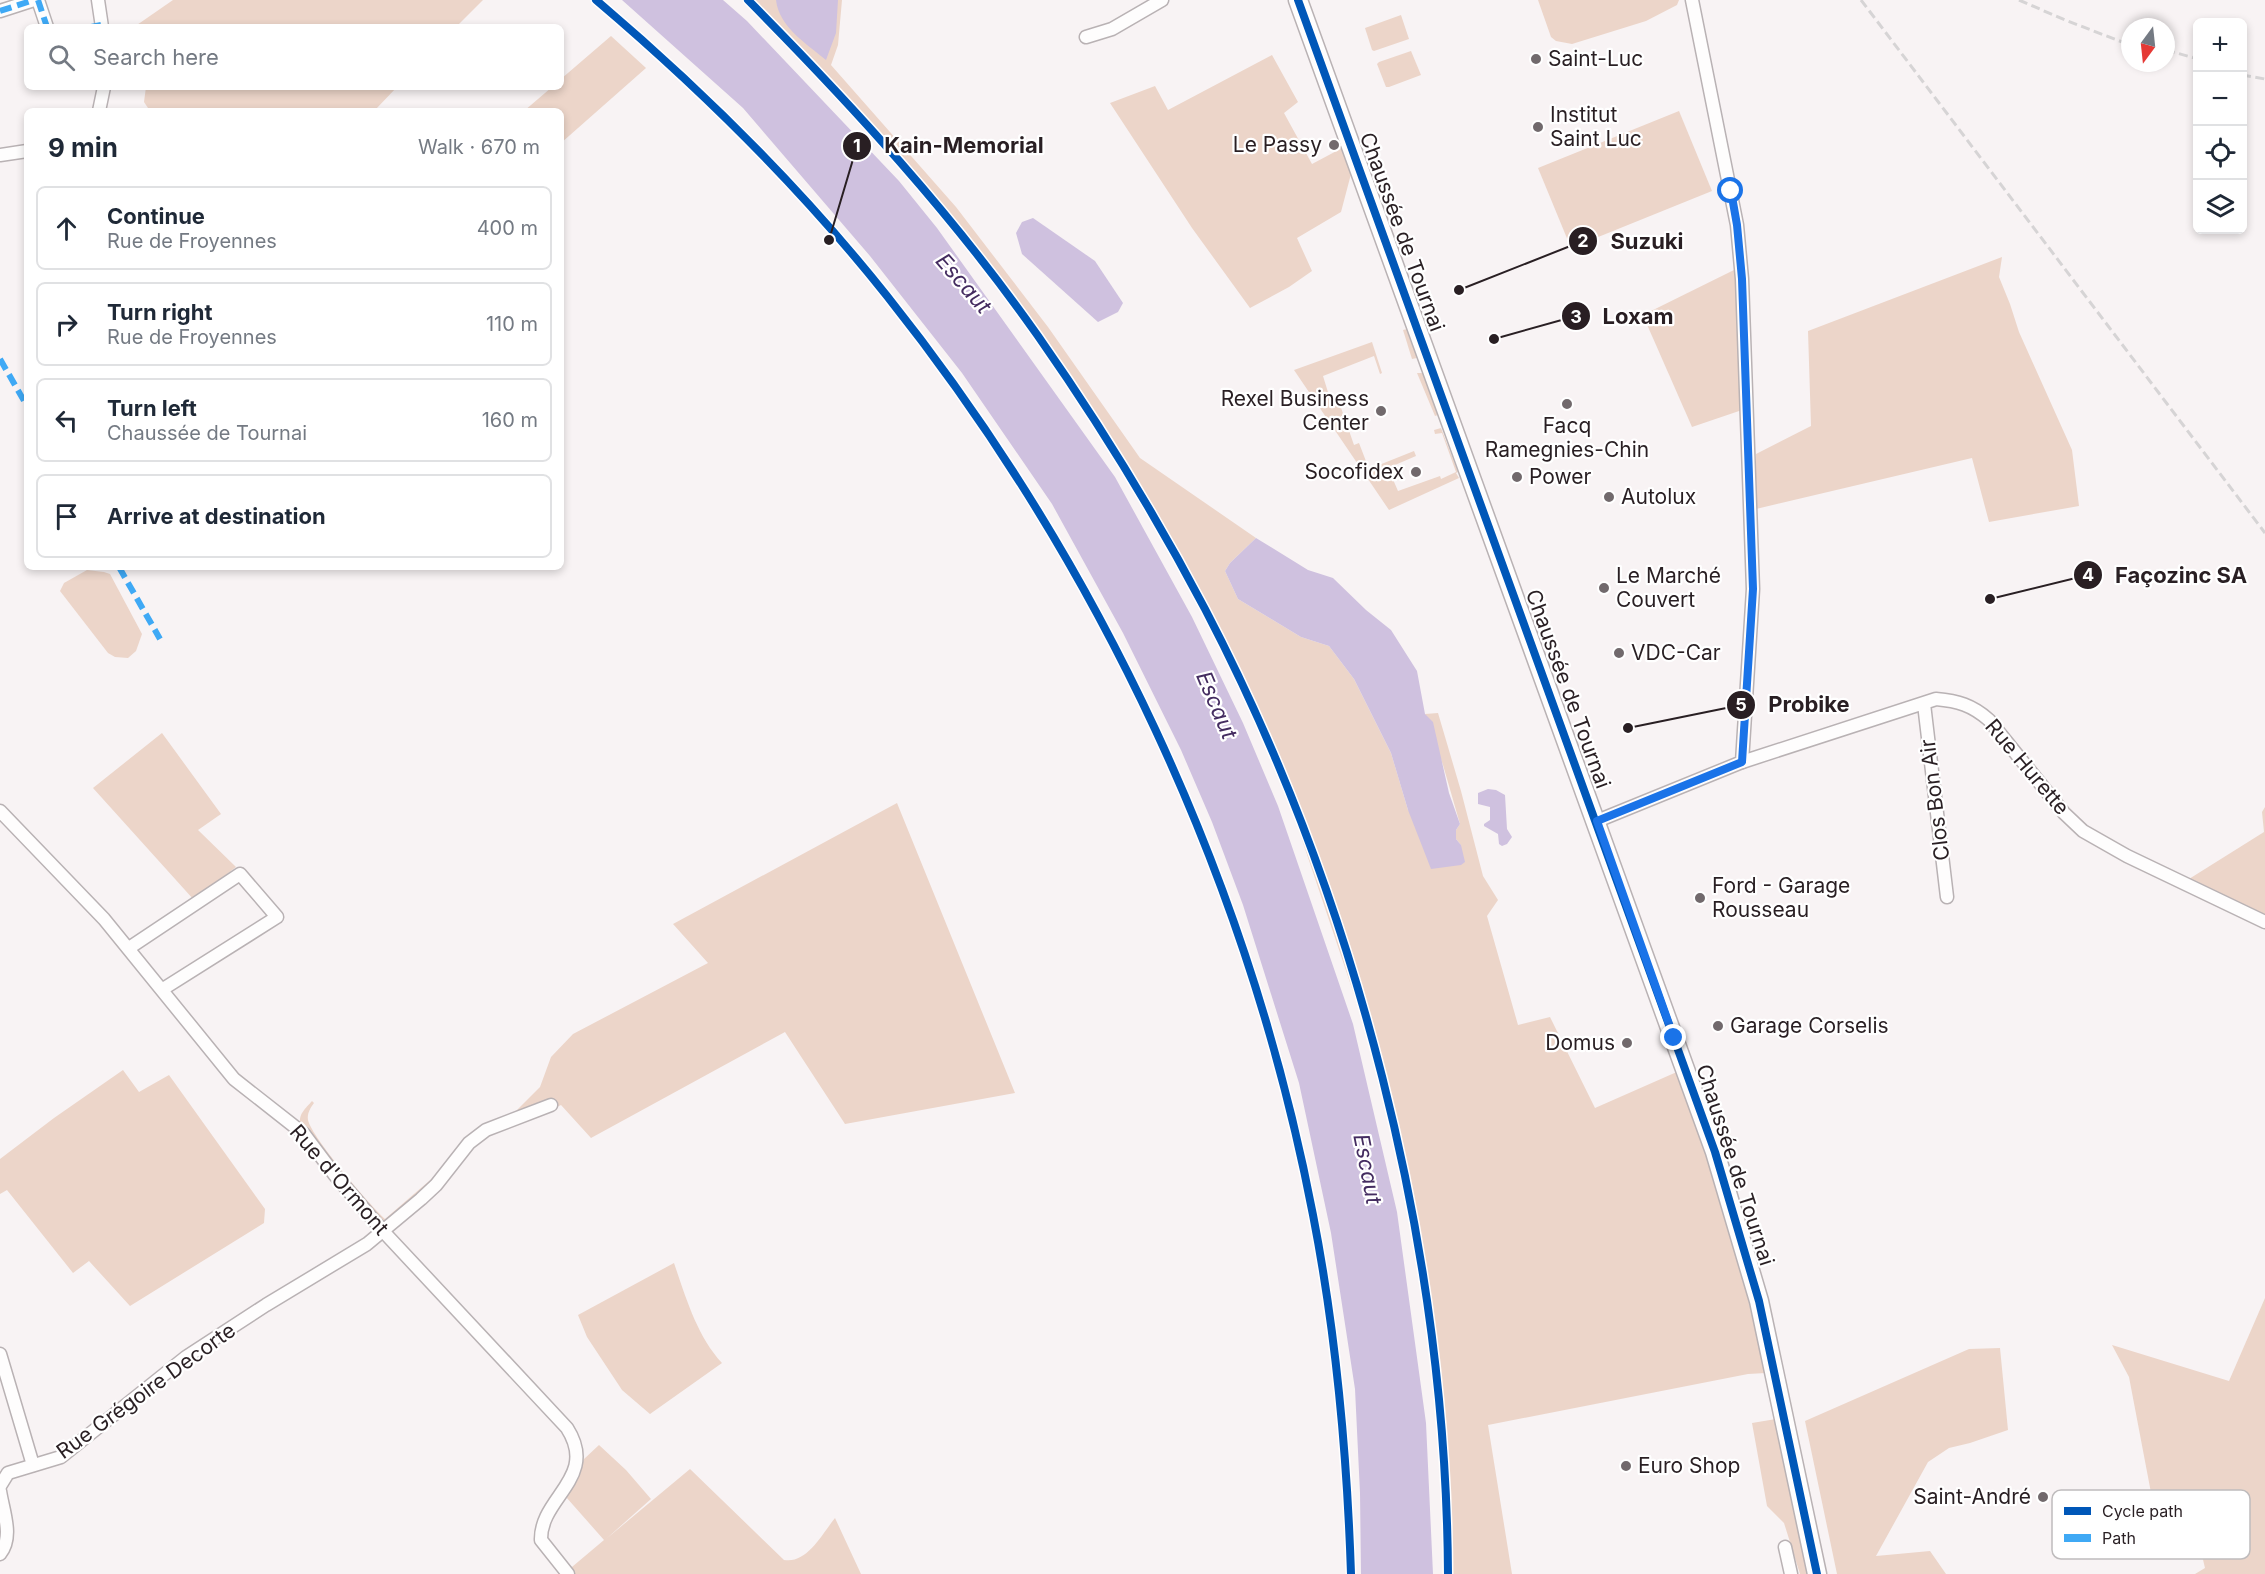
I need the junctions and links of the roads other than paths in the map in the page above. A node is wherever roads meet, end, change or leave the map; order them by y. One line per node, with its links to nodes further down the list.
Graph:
1 (36, 0): 7 (street); 8 (street)
2 (98, 0): 9 (street)
3 (1162, 0): 10 (street)
4 (1298, 0): 18 (main road, Chaussée de Tournai)
5 (1308, 0): 18 (main road, Chaussée de Tournai)
6 (1692, 0): 16 (street)
7 (0, 11)
8 (46, 24)
9 (98, 24)
10 (1086, 37)
11 (103, 90): 12 (street)
12 (100, 108)
13 (24, 152): 14 (street)
14 (0, 155)
15 (1924, 704): 16 (street, Rue Hurette); 19 (street, Clos Bon Air); 20 (street, Rue Hurette)
16 (1742, 762): 18 (street, Rue Hurette)
17 (0, 811): 21 (street, Rue d'Ormont)
18 (1601, 818): 34 (main road, Chaussée de Tournai); 35 (main road, Chaussée de Tournai)
19 (1947, 897)
20 (2265, 922)
21 (129, 948): 22 (street, Rue d'Ormont); 22 (street)
22 (163, 989): 24 (street, Rue d'Ormont)
23 (550, 1105): 24 (street, Rue Grégoire Decorte)
24 (382, 1230): 27 (street, Rue Grégoire Decorte); 32 (street, Rue d'Ormont)
25 (0, 1354): 26 (street)
26 (4, 1381): 27 (street)
27 (33, 1465): 28 (street, Rue Grégoire Decorte)
28 (0, 1486)
29 (0, 1491): 31 (street)
30 (1785, 1547): 33 (street)
31 (0, 1554)
32 (568, 1574)
33 (1791, 1574)
34 (1817, 1574)
35 (1826, 1574)

